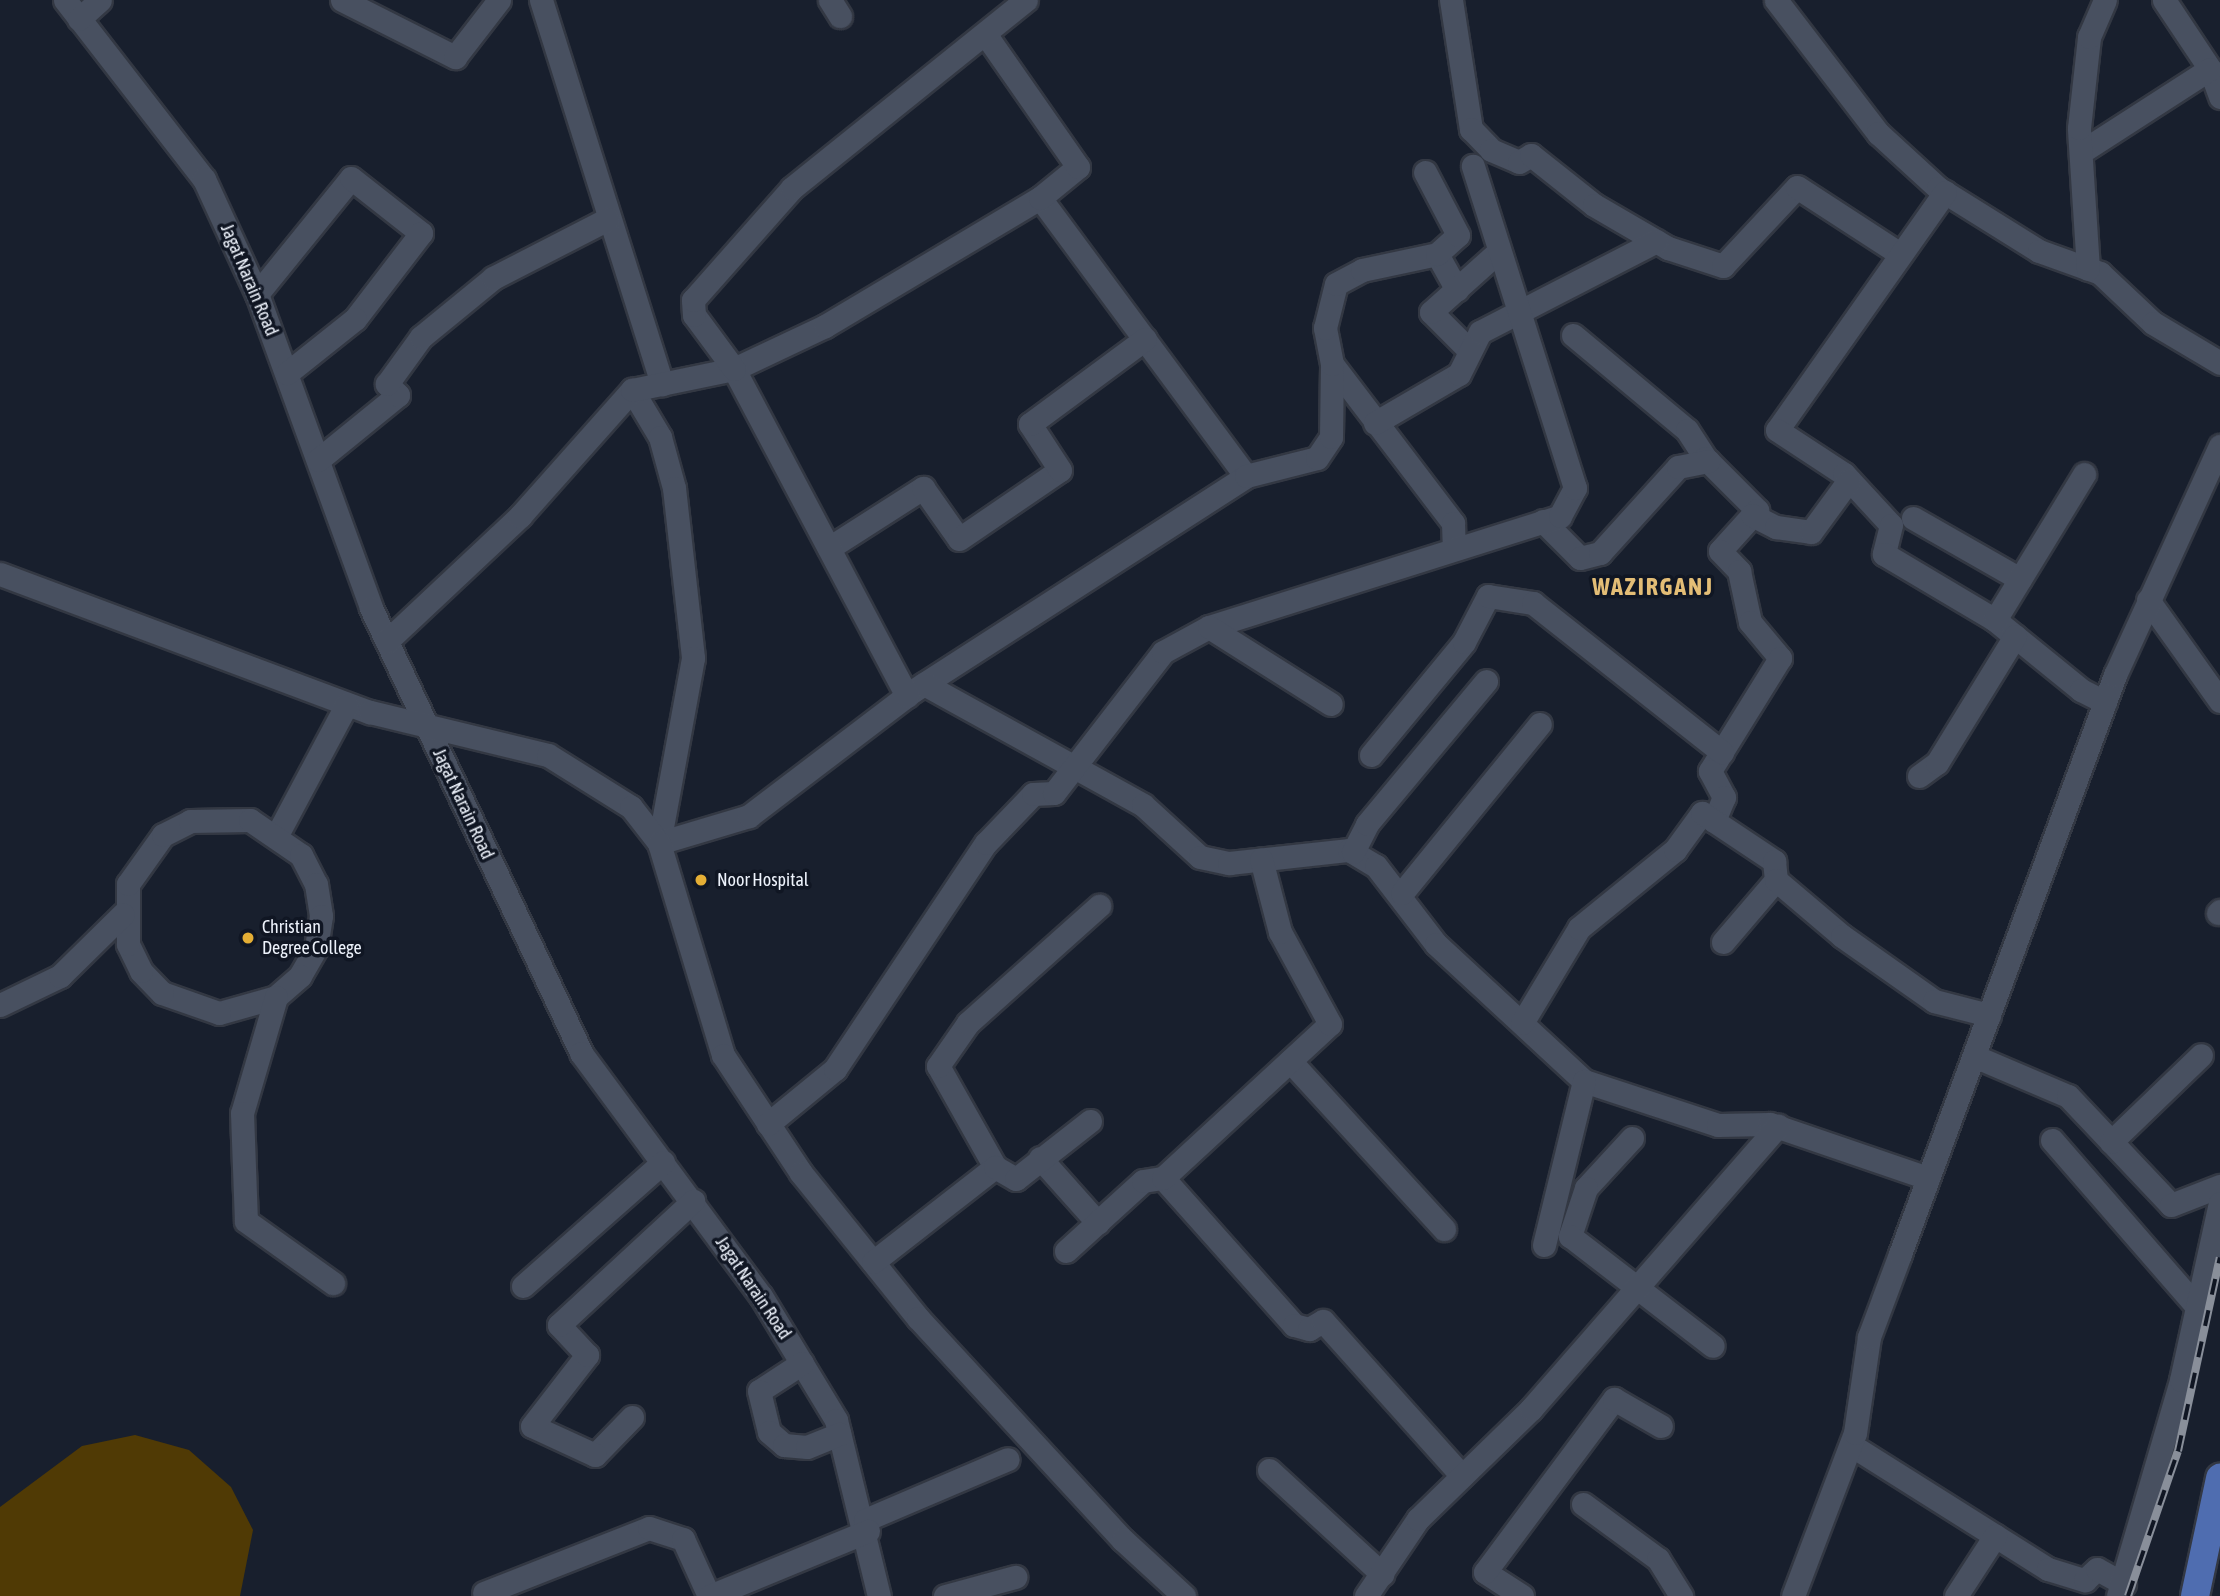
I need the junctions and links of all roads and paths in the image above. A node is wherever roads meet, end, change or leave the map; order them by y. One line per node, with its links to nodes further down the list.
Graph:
1 (65, 0): 11 (street, Jagat Narain Road)
2 (100, 0): 11 (street)
3 (342, 0): 4 (street)
4 (499, 0)
5 (541, 0): 20 (street)
6 (1026, 0): 12 (street)
7 (1451, 0): 21 (street)
8 (1776, 0): 18 (street)
9 (2105, 0): 15 (street)
10 (2164, 0): 13 (street)
11 (79, 19): 27 (street, Jagat Narain Road)
12 (986, 35): 19 (street); 34 (street)
13 (2215, 71): 14 (street); 15 (street)
14 (2220, 97)
15 (2081, 152): 25 (street)
16 (1473, 166): 22 (street)
17 (1425, 172): 24 (street)
18 (1945, 192): 23 (street); 25 (street)
19 (1040, 198): 30 (street); 34 (street)
20 (608, 219): 36 (street); 40 (street)
21 (1656, 241): 23 (street); 28 (street)
22 (1499, 251): 26 (street); 28 (street)
23 (1897, 252): 44 (street)
24 (1437, 254): 26 (street); 33 (street)
25 (2088, 269): 32 (street)
26 (1457, 290): 31 (street)
27 (257, 294): 35 (street, Jagat Narain Road); 35 (street)
28 (1516, 309): 31 (street); 47 (street)
29 (1573, 335): 41 (street)
30 (1144, 339): 43 (street); 48 (street)
31 (1469, 351): 38 (street)
32 (2220, 363)
33 (1332, 364): 38 (street); 43 (street)
34 (734, 369): 36 (street); 48 (street)
35 (287, 373): 40 (street, Jagat Narain Road)
36 (662, 384): 37 (street)
37 (632, 390): 56 (street); 71 (street)
38 (1375, 423): 49 (street)
39 (2220, 446): 52 (street)
40 (318, 460): 56 (street, Jagat Narain Road)
41 (1708, 461): 45 (street); 47 (street)
42 (2084, 474): 51 (street)
43 (1246, 476): 58 (street)
44 (1849, 480): 45 (street); 53 (street)
45 (1752, 516): 65 (street)
46 (1913, 518): 51 (street)
47 (1543, 521): 49 (street)
48 (829, 548): 58 (street)
49 (1454, 549): 54 (street)
50 (0, 574): 61 (street)
51 (2021, 579): 53 (street)
52 (2148, 600): 59 (street); 60 (street)
53 (1996, 620): 55 (street)
54 (1209, 627): 62 (street); 67 (street)
55 (2015, 636): 60 (street); 68 (street)
56 (387, 641): 63 (street, Jagat Narain Road)
57 (1486, 681): 72 (street)
58 (915, 690): 67 (street); 71 (street)
59 (2220, 701)
60 (2105, 702): 81 (street)
61 (347, 704): 63 (street); 70 (street)
62 (1331, 704)
63 (424, 721): 71 (street); 94 (street, Jagat Narain Road)
64 (1540, 724): 75 (street)
65 (1722, 752): 66 (street); 69 (street)
66 (1371, 755)
67 (1072, 763): 73 (street); 88 (street)
68 (1919, 776)
69 (1714, 821): 74 (street); 82 (street)
70 (278, 833): 77 (street); 79 (street)
71 (659, 843): 88 (street)
72 (1353, 852): 73 (street); 75 (street)
73 (1261, 859): 85 (street)
74 (1776, 880): 78 (street); 81 (street)
75 (1402, 893): 82 (street)
76 (1099, 906): 95 (street)
77 (123, 914): 79 (street); 80 (street)
78 (1723, 942)
79 (276, 997): 106 (street)
80 (0, 1005)
81 (1989, 1015): 84 (street)
82 (1522, 1023): 86 (street)
83 (2202, 1055): 92 (street)
84 (1974, 1056): 92 (street); 97 (street)
85 (1290, 1061): 96 (street); 102 (street)
86 (1584, 1080): 89 (street); 103 (street)
87 (1090, 1121): 93 (street)
88 (768, 1124): 105 (street)
89 (1778, 1126): 97 (street); 108 (street)
90 (1632, 1138): 108 (street)
91 (2052, 1140): 109 (street)
92 (2111, 1142): 98 (street)
93 (1040, 1158): 95 (street); 101 (street)
94 (663, 1161): 99 (street, Jagat Narain Road); 107 (street)
95 (995, 1167): 105 (street)
96 (1163, 1178): 101 (street); 118 (street)
97 (1928, 1178): 115 (street)
98 (2220, 1186)
99 (693, 1202): 111 (street, Jagat Narain Road); 112 (street)
100 (2220, 1203): 109 (street)
101 (1098, 1223): 104 (street)
102 (1444, 1229)
103 (1544, 1245)
104 (1066, 1251)
105 (873, 1262): 130 (street)
106 (333, 1283)
107 (523, 1286)
108 (1636, 1286): 110 (street); 118 (street)
109 (2197, 1307): 125 (street)
110 (1713, 1346)
111 (802, 1363): 114 (street, Jagat Narain Road); 114 (street)
112 (632, 1417)
113 (1661, 1426): 132 (street)
114 (840, 1434): 121 (street, Jagat Narain Road)
115 (1851, 1445): 122 (street); 134 (street)
116 (1008, 1459): 121 (street)
117 (1269, 1470): 123 (street)
118 (1462, 1476): 123 (street)
119 (2220, 1478): 136 (main road)
120 (1583, 1504): 133 (street)
121 (866, 1526): 127 (street); 128 (street, Jagat Narain Road)
122 (1995, 1536): 125 (street); 135 (street)
123 (1382, 1574): 131 (street)
124 (1015, 1577): 129 (street)
125 (2121, 1590)
126 (484, 1592): 127 (street)
127 (710, 1596)
128 (879, 1596)
129 (945, 1596)
130 (1184, 1596)
131 (1366, 1596)
132 (1522, 1596)
133 (1681, 1596)
134 (1793, 1596)
135 (1956, 1596)
136 (2194, 1596)

